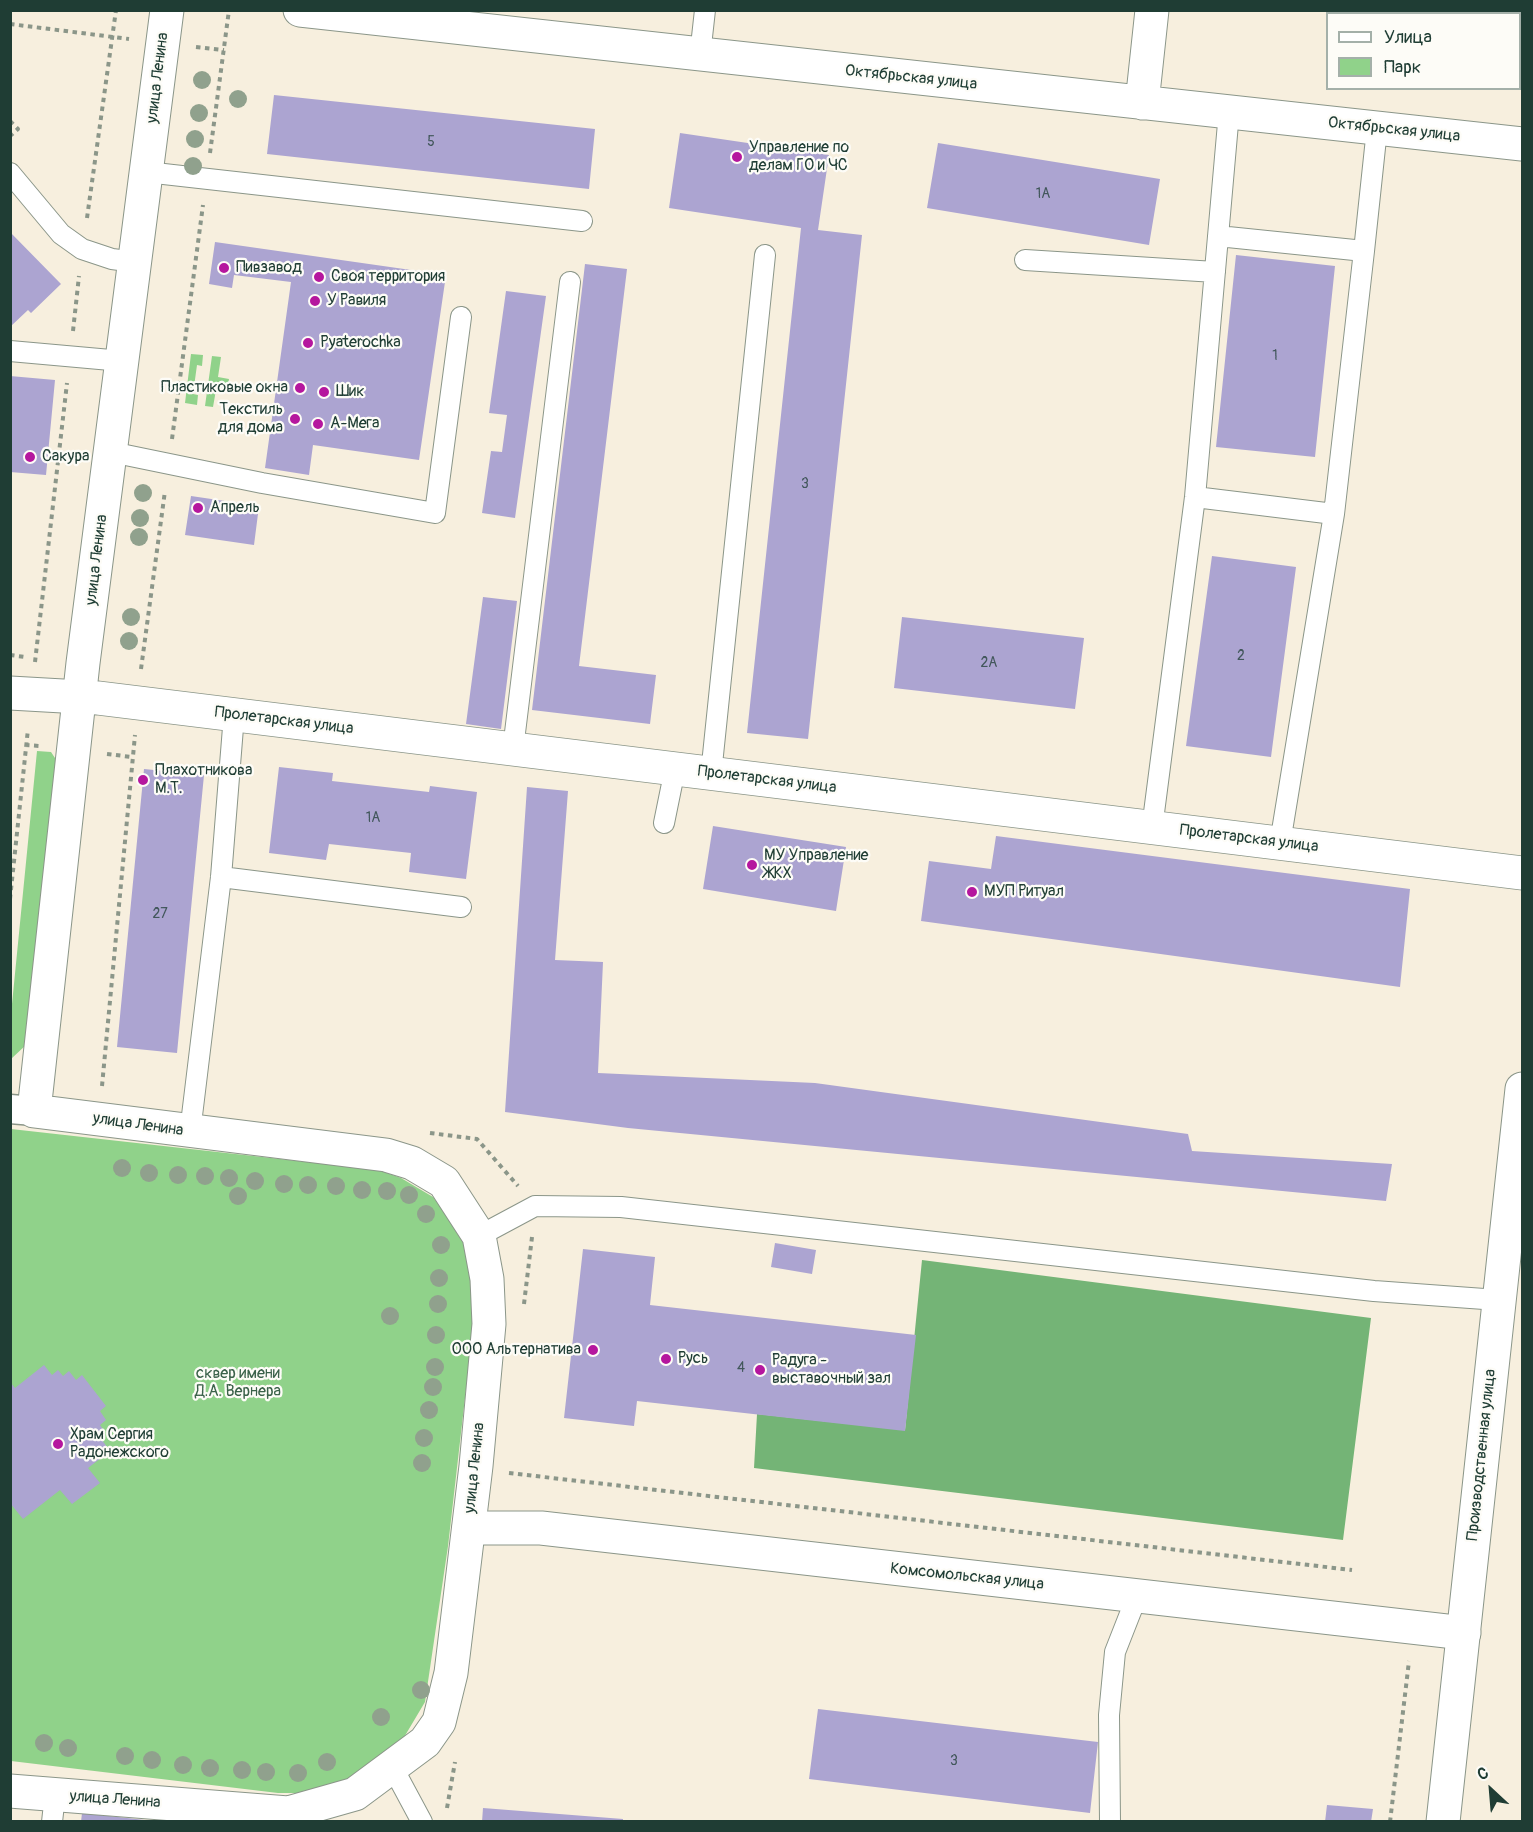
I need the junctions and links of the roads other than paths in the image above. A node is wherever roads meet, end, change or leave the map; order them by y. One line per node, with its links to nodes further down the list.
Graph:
1 (167, 10): 11 (street, улица Ленина)
2 (300, 10): 5 (street, Октябрьская улица)
3 (705, 10): 6 (lane)
4 (1152, 10): 7 (street)
5 (371, 14): 6 (street, Октябрьская улица)
6 (700, 54): 7 (street, Октябрьская улица)
7 (1142, 103): 8 (street, Октябрьская улица)
8 (1229, 112): 9 (street, Октябрьская улица); 14 (lane)
9 (1377, 129): 10 (street, Октябрьская улица); 15 (lane)
10 (1522, 144)
11 (146, 172): 13 (lane); 18 (street, улица Ленина)
12 (10, 173): 18 (lane)
13 (582, 221)
14 (1218, 236): 15 (lane); 19 (lane)
15 (1364, 251): 26 (lane)
16 (765, 255): 32 (lane)
17 (1025, 260): 19 (lane)
18 (135, 262): 23 (street, улица Ленина)
19 (1215, 272): 25 (lane)
20 (570, 282): 30 (lane)
21 (461, 317): 24 (lane)
22 (10, 351): 23 (lane)
23 (122, 361): 24 (street, улица Ленина)
24 (111, 452): 28 (street, улица Ленина)
25 (1195, 497): 26 (lane); 34 (lane)
26 (1334, 514): 35 (lane)
27 (21, 694): 28 (street, Пролетарская улица)
28 (79, 699): 29 (street, Пролетарская улица); 40 (street, улица Ленина)
29 (234, 715): 30 (street, Пролетарская улица); 37 (lane)
30 (513, 749): 31 (street, Пролетарская улица)
31 (675, 769): 32 (street, Пролетарская улица); 33 (lane)
32 (711, 774): 34 (street, Пролетарская улица)
33 (664, 823)
34 (1152, 828): 35 (street, Пролетарская улица)
35 (1280, 843): 36 (street, Пролетарская улица)
36 (1522, 873)
37 (221, 877): 38 (lane); 41 (lane)
38 (461, 907)
39 (1522, 1089): 43 (street, Производственная улица)
40 (22, 1110): 41 (street, улица Ленина)
41 (190, 1132): 42 (street, улица Ленина)
42 (479, 1236): 43 (lane); 44 (street, улица Ленина)
43 (1498, 1300): 46 (street, Производственная улица)
44 (469, 1527): 45 (street, Комсомольская улица); 47 (street, улица Ленина)
45 (1137, 1596): 46 (street, Комсомольская улица); 51 (lane)
46 (1464, 1633): 52 (street, Производственная улица)
47 (393, 1768): 49 (street, улица Ленина); 50 (lane)
48 (10, 1791): 49 (street, улица Ленина)
49 (53, 1808)
50 (422, 1821)
51 (1110, 1821)
52 (1443, 1821)

